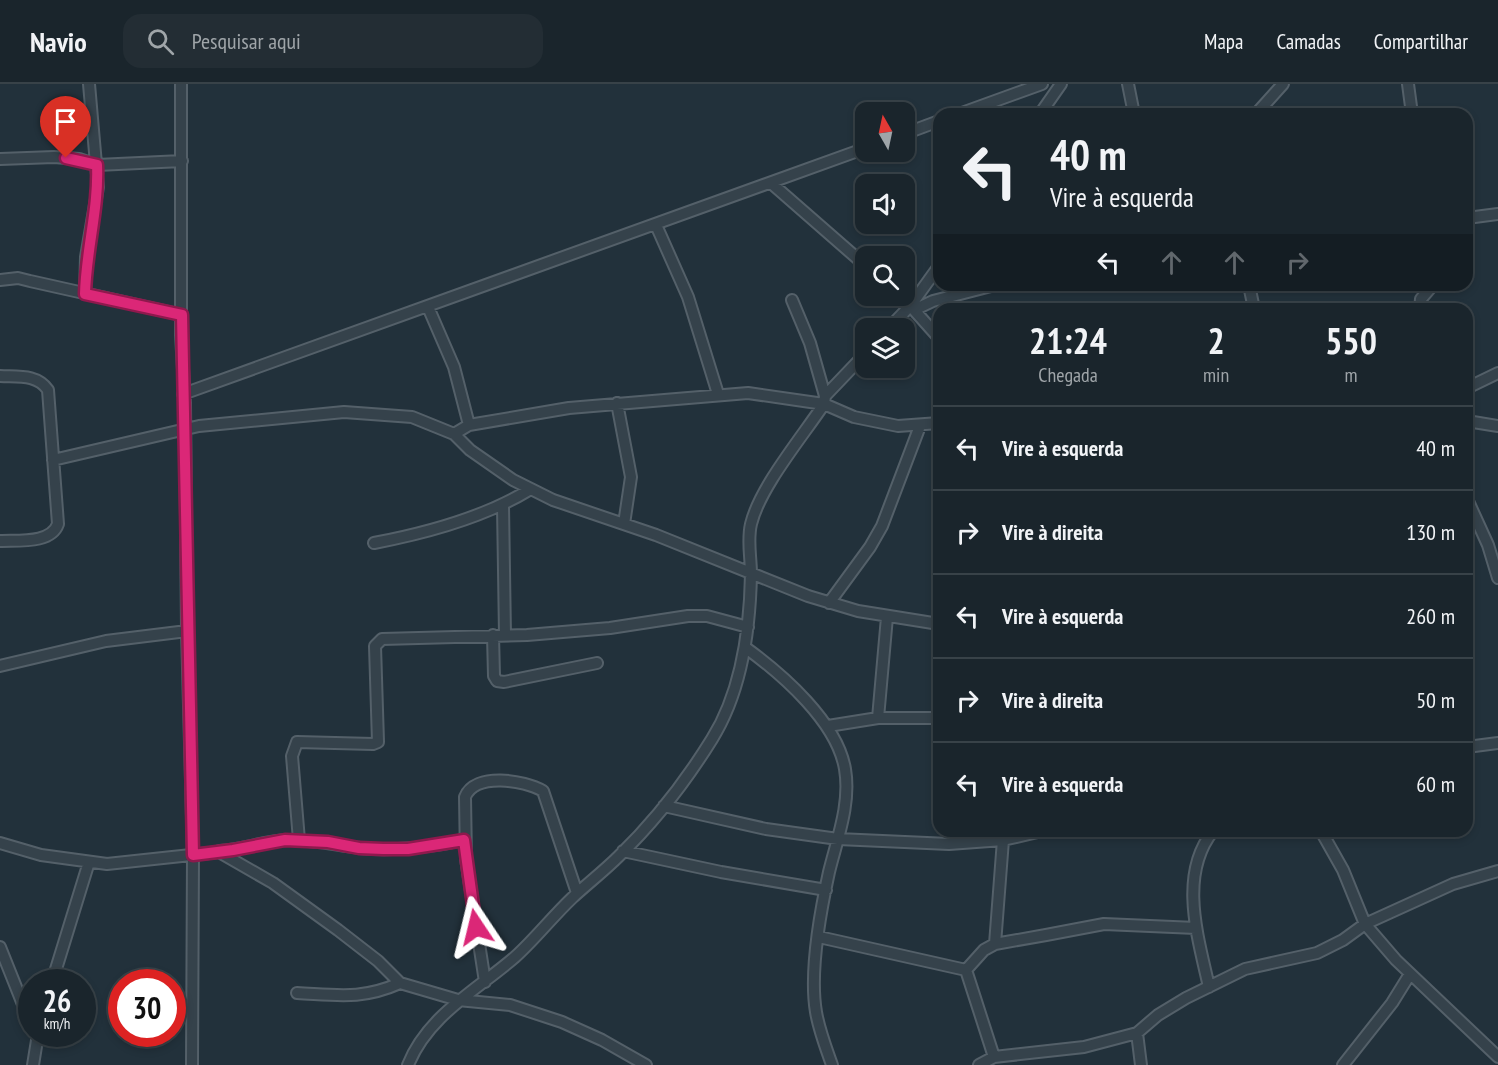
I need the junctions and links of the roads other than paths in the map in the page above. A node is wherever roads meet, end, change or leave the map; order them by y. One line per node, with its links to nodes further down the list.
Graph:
1 (89, 84): 18 (street)
2 (181, 84): 17 (street)
3 (1042, 84): 8 (street)
4 (1061, 84): 9 (street)
5 (1128, 84): 10 (street)
6 (1283, 84): 11 (street)
7 (1407, 84): 12 (street)
8 (976, 108)
9 (1044, 108)
10 (1133, 108)
11 (1261, 108)
12 (1411, 108)
13 (933, 124): 14 (street)
14 (915, 130)
15 (855, 152): 19 (street)
16 (0, 159): 18 (street)
17 (182, 161): 18 (street); 31 (street)
18 (97, 165): 27 (street)
19 (771, 183): 22 (street); 23 (street)
20 (1498, 214): 21 (street)
21 (1473, 217)
22 (656, 225): 29 (street); 39 (street)
23 (855, 256)
24 (933, 275): 30 (street)
25 (0, 280): 27 (street)
26 (972, 291): 30 (street)
27 (85, 294): 31 (street)
28 (792, 300): 40 (street)
29 (428, 307): 38 (street); 44 (street)
30 (912, 307): 32 (street); 33 (street)
31 (182, 315): 38 (street)
32 (900, 318)
33 (933, 331)
34 (855, 365): 40 (street)
35 (1498, 373): 37 (street)
36 (0, 376): 49 (street)
37 (1473, 385)
38 (183, 394): 47 (street)
39 (718, 394): 40 (street); 41 (street)
40 (824, 400): 45 (street); 56 (street)
41 (617, 403): 44 (street); 53 (street)
42 (1473, 422): 46 (street)
43 (933, 424): 45 (street)
44 (470, 425): 48 (street)
45 (920, 426): 58 (street)
46 (1498, 426)
47 (186, 431): 48 (street); 49 (street); 62 (street)
48 (454, 434): 50 (street)
49 (53, 460): 54 (street)
50 (529, 490): 51 (street); 53 (street)
51 (503, 506): 55 (street); 64 (street)
52 (1473, 512): 57 (street)
53 (624, 524): 56 (street)
54 (0, 541)
55 (374, 543)
56 (751, 573): 58 (street); 61 (street)
57 (1498, 578)
58 (829, 603): 59 (street)
59 (887, 617): 60 (street); 68 (street)
60 (933, 623)
61 (748, 627): 64 (street); 65 (street)
62 (187, 631): 67 (street); 84 (street)
63 (493, 635): 64 (street); 66 (street); 78 (street)
64 (505, 635)
65 (746, 648): 70 (street); 73 (street)
66 (597, 663)
67 (0, 666)
68 (878, 718): 69 (street); 70 (street)
69 (933, 718)
70 (828, 726): 77 (street)
71 (1498, 743): 72 (street)
72 (1473, 746)
73 (664, 806): 77 (street); 82 (street)
74 (1016, 837): 80 (street)
75 (1210, 837): 90 (street)
76 (1324, 837): 89 (street)
77 (838, 839): 80 (street); 87 (street)
78 (299, 840): 79 (street); 83 (street)
79 (464, 840): 88 (street); 97 (street)
80 (1003, 840): 92 (street)
81 (0, 843): 85 (street)
82 (623, 851): 87 (street); 88 (street)
83 (219, 852): 84 (street); 98 (street)
84 (193, 855): 85 (street); 108 (street)
85 (89, 862): 94 (street)
86 (1498, 871): 89 (street)
87 (826, 890): 91 (street)
88 (578, 893): 97 (street)
89 (1365, 924): 96 (street); 99 (street)
90 (1196, 928): 92 (street); 99 (street)
91 (819, 937): 95 (street); 111 (street)
92 (995, 944): 95 (street)
93 (0, 948): 100 (street)
94 (56, 969)
95 (966, 970): 105 (street)
96 (1410, 974): 106 (street); 114 (street)
97 (485, 982): 102 (street)
98 (400, 983): 101 (street); 102 (street)
99 (1209, 987): 103 (street)
100 (18, 992)
101 (297, 993)
102 (458, 1000): 109 (street); 110 (street)
103 (1137, 1033): 105 (street); 113 (street)
104 (35, 1047): 107 (street)
105 (994, 1057): 112 (street)
106 (1498, 1057)
107 (33, 1065)
108 (192, 1065)
109 (408, 1065)
110 (646, 1065)
111 (832, 1065)
112 (979, 1065)
113 (1141, 1065)
114 (1343, 1065)

